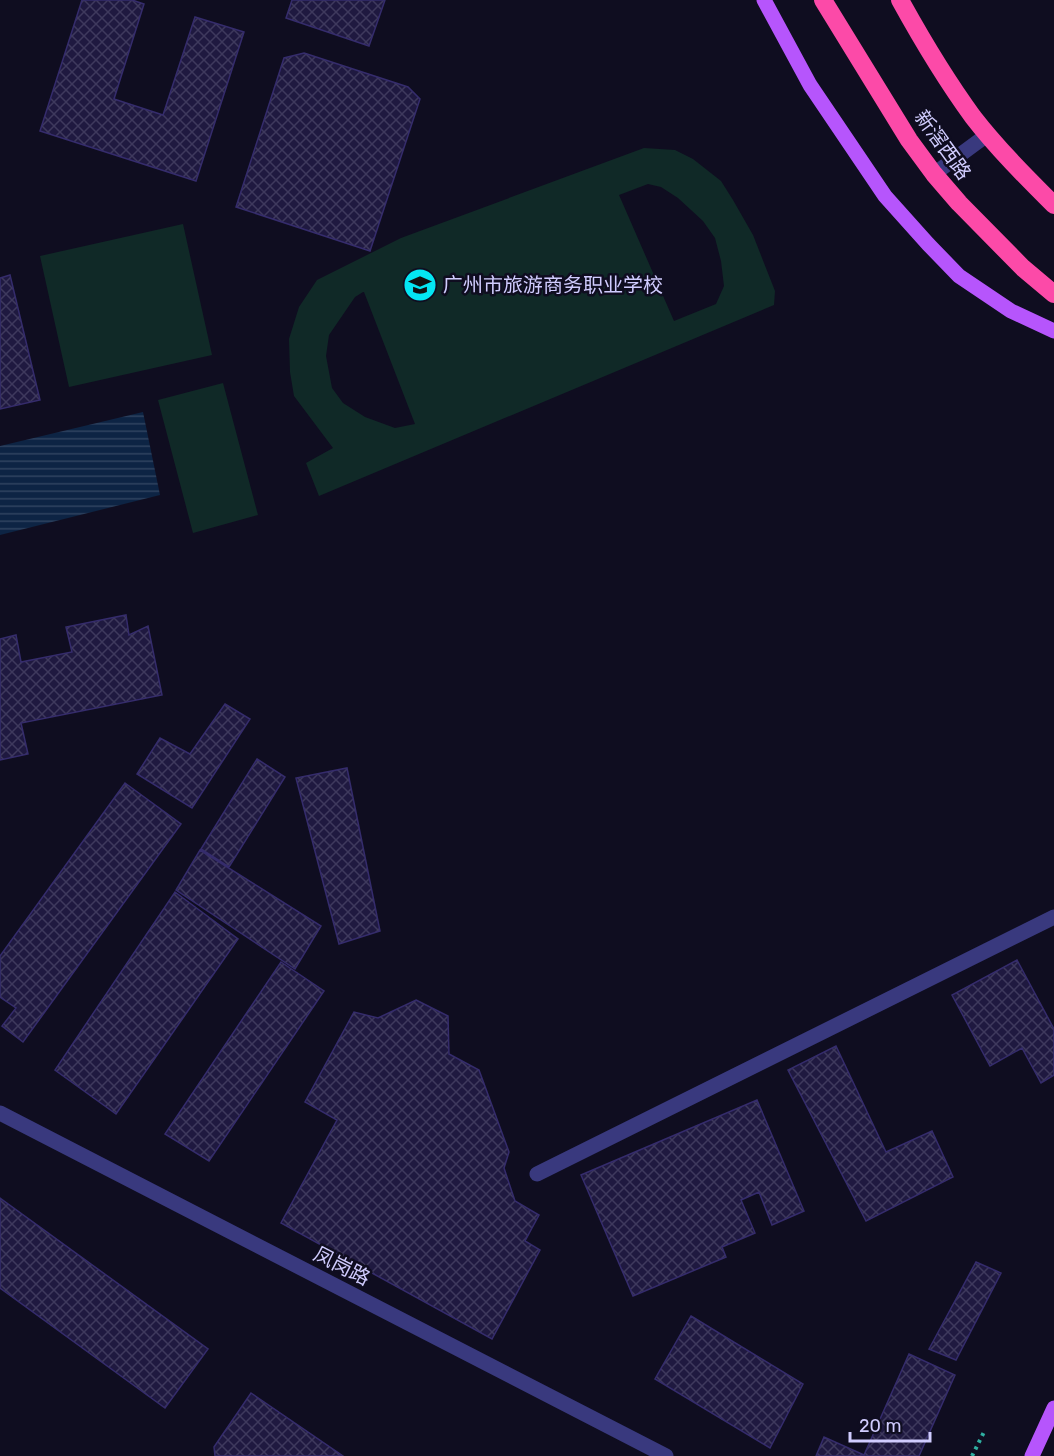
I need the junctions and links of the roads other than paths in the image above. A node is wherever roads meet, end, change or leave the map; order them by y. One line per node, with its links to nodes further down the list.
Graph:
1 (764, 0): 8 (main road)
2 (824, 0): 5 (highway, 新滘西路)
3 (900, 0): 4 (highway, 新滘西路)
4 (987, 135): 5 (street); 6 (highway, 新滘西路)
5 (934, 174): 7 (highway, 新滘西路)
6 (1054, 205)
7 (1054, 294)
8 (1054, 331)
9 (1054, 917): 11 (street)
10 (0, 1113): 13 (street, 凤岗路)
11 (537, 1174)
12 (1054, 1408): 14 (main road)
13 (666, 1456)
14 (1032, 1456)

